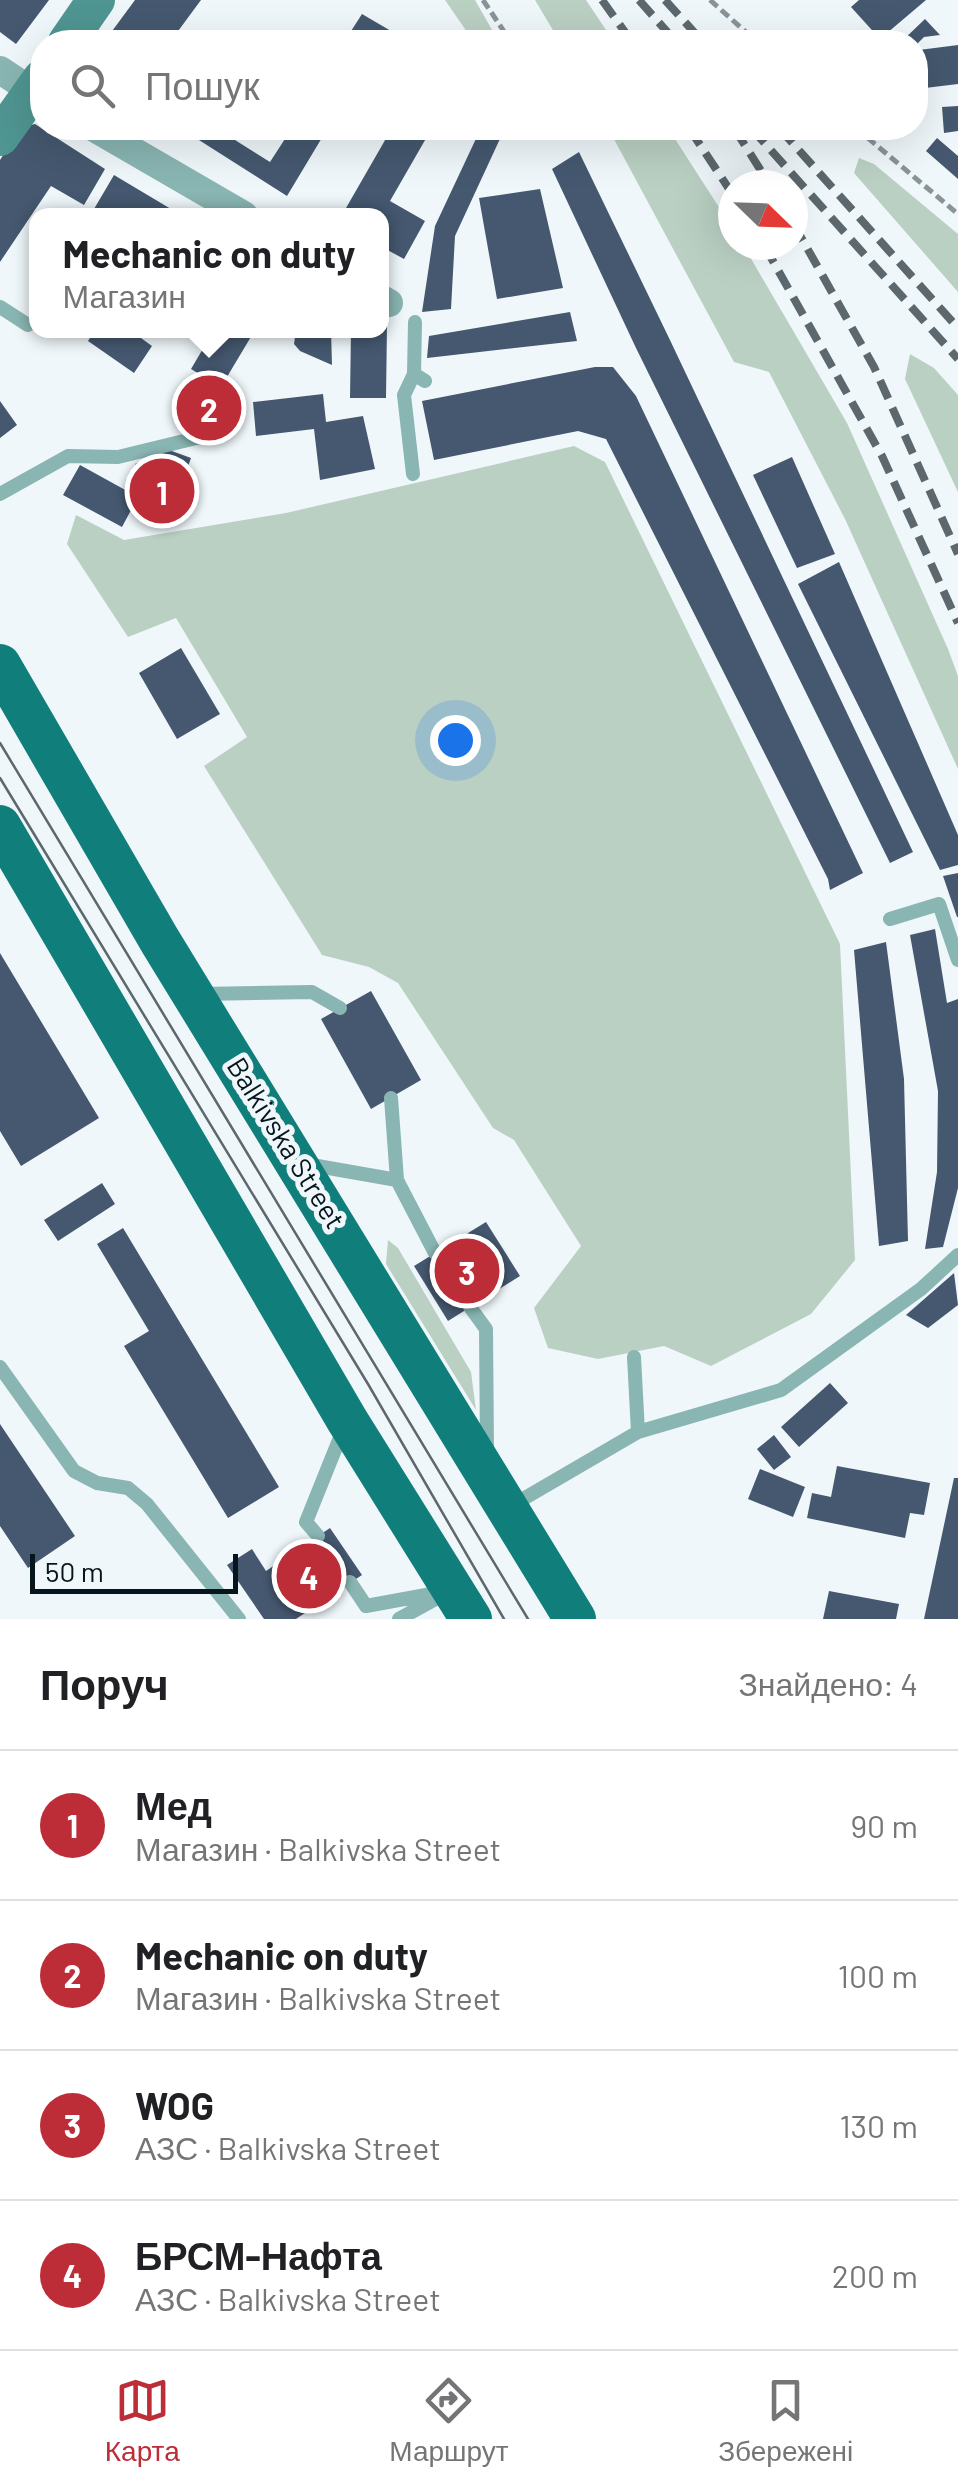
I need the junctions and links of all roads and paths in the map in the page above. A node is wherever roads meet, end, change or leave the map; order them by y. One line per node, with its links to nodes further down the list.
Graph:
1 (96, 0): 4 (main road)
2 (482, 0): 5 (path)
3 (710, 0): 6 (path)
4 (75, 30)
5 (503, 30)
6 (744, 30)
7 (0, 70): 8 (street)
8 (30, 85)
9 (30, 100): 10 (main road)
10 (0, 137)
11 (114, 140): 13 (street)
12 (870, 140): 14 (path)
13 (230, 208)
14 (958, 214)
15 (389, 304): 19 (lane)
16 (0, 307): 17 (lane)
17 (28, 325)
18 (225, 432): 20 (lane)
19 (412, 474)
20 (0, 494)
21 (0, 665): 25 (main road, Balkivska Street)
22 (0, 826): 35 (main road)
23 (890, 919): 24 (lane)
24 (958, 960)
25 (193, 994): 26 (lane); 28 (main road, Balkivska Street)
26 (340, 1008)
27 (392, 1098): 29 (lane)
28 (300, 1163): 29 (lane); 37 (main road, Balkivska Street)
29 (397, 1180): 30 (lane)
30 (434, 1253)
31 (958, 1255): 36 (lane)
32 (470, 1307): 37 (lane)
33 (634, 1357): 36 (lane)
34 (0, 1366): 41 (lane)
35 (347, 1420): 38 (lane); 40 (main road)
36 (638, 1432): 37 (lane)
37 (496, 1495): 43 (main road, Balkivska Street)
38 (318, 1536)
39 (350, 1582): 40 (lane)
40 (462, 1604): 42 (lane)
41 (239, 1619)
42 (399, 1619)
43 (575, 1619)

